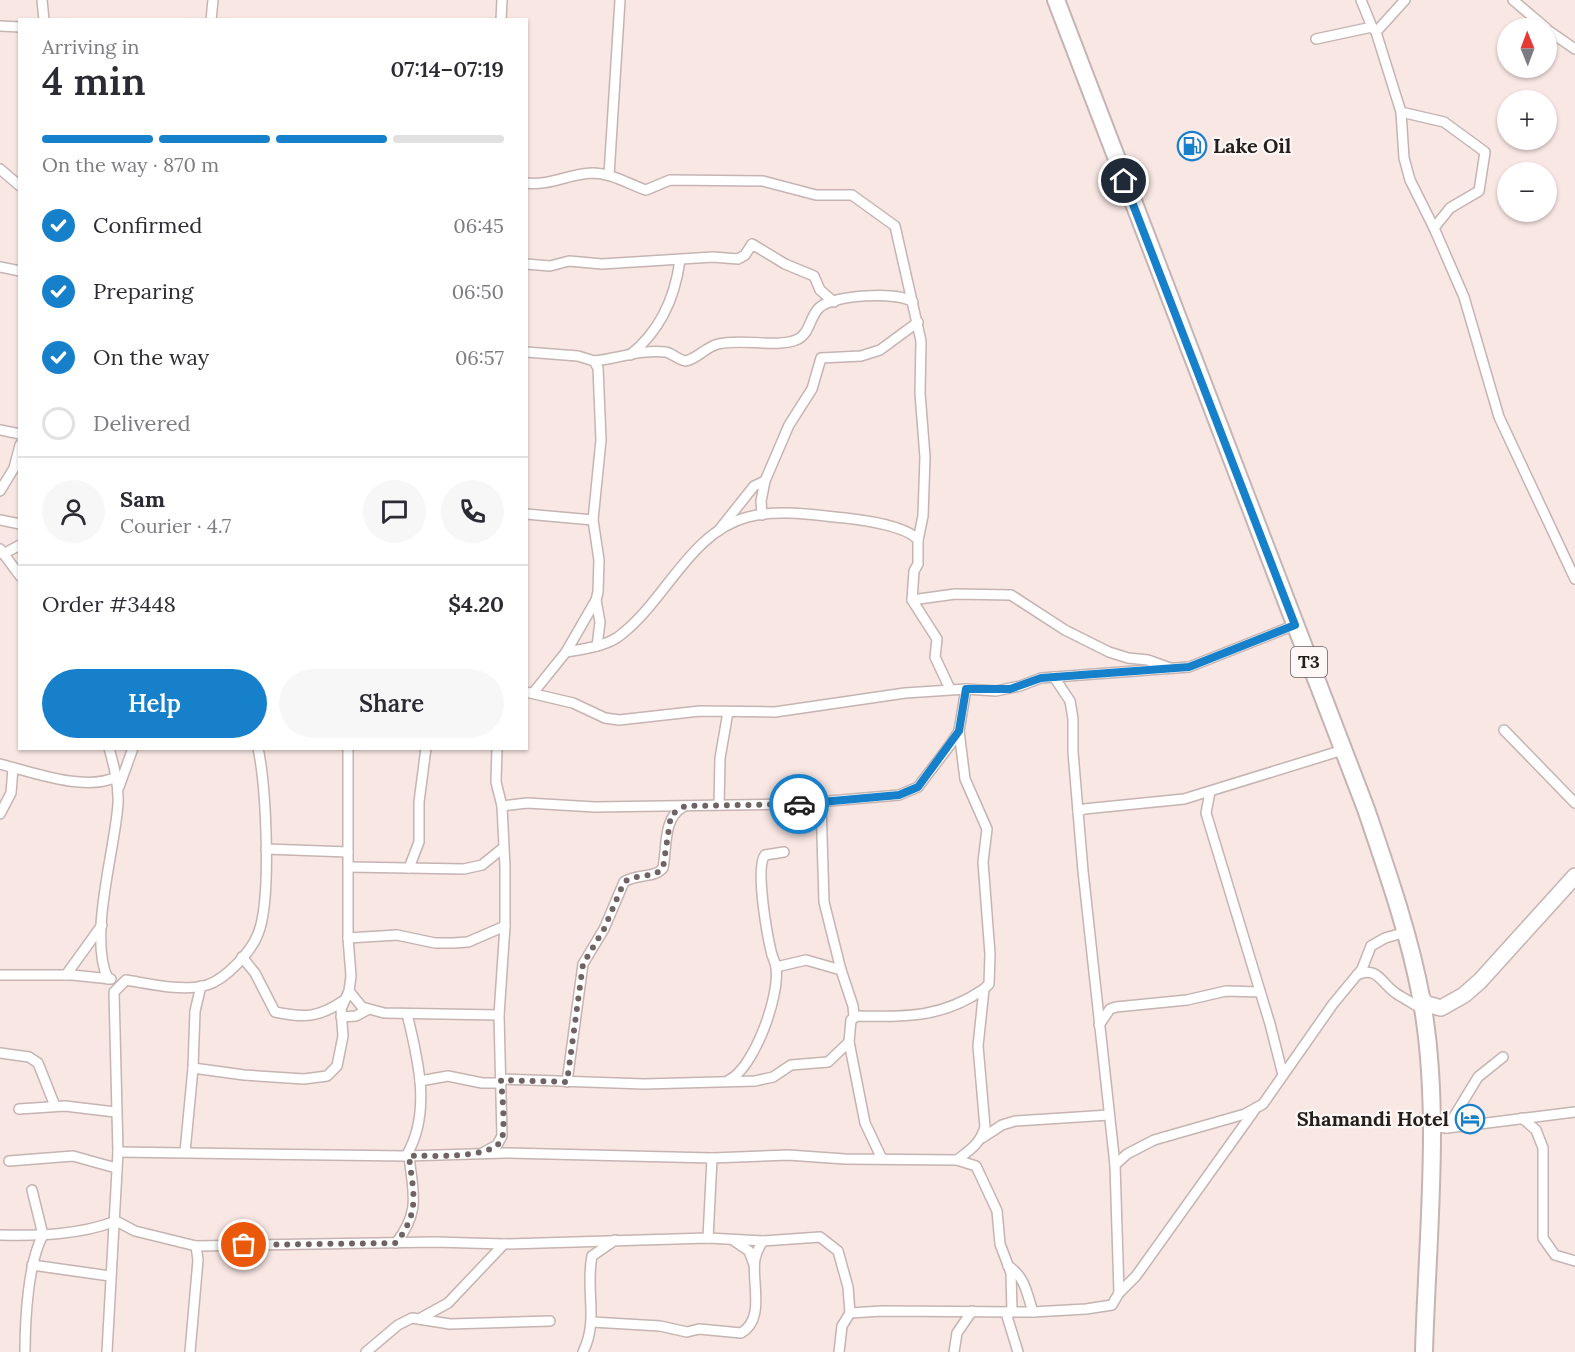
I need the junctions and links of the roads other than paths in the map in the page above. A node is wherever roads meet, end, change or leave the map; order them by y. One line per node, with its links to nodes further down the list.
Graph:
1 (42, 0): 9 (street)
2 (213, 0): 10 (street)
3 (502, 0): 11 (street)
4 (620, 0): 21 (street)
5 (1056, 0): 53 (highway, T3)
6 (1361, 0): 15 (street)
7 (1405, 0): 15 (street)
8 (1513, 0): 12 (street)
9 (44, 18)
10 (211, 18)
11 (501, 18)
12 (1533, 18)
13 (0, 26): 14 (street)
14 (18, 27)
15 (1374, 29): 17 (street); 19 (street)
16 (1557, 37): 18 (street)
17 (1316, 39)
18 (1575, 49)
19 (1401, 112): 24 (street); 24 (street)
20 (0, 169): 23 (street)
21 (609, 175): 22 (street); 30 (street)
22 (528, 183)
23 (18, 184)
24 (1434, 228): 50 (street)
25 (680, 260): 26 (street); 29 (street); 33 (street)
26 (528, 264)
27 (0, 267): 28 (street)
28 (18, 271)
29 (834, 302): 30 (street); 33 (street)
30 (913, 302): 31 (street)
31 (918, 322): 38 (street); 46 (street)
32 (528, 352): 34 (street)
33 (630, 355): 34 (street)
34 (594, 361): 43 (street)
35 (0, 430): 36 (street)
36 (18, 434)
37 (18, 453): 39 (street)
38 (765, 481): 41 (street); 45 (street)
39 (0, 491)
40 (528, 514): 43 (street)
41 (762, 515): 45 (street); 46 (street)
42 (0, 520): 44 (street)
43 (592, 520): 51 (street)
44 (18, 524)
45 (718, 531): 54 (street)
46 (918, 540): 52 (street)
47 (18, 546): 48 (street)
48 (1, 552): 49 (street)
49 (18, 573)
50 (1575, 579)
51 (597, 600): 54 (street); 55 (street)
52 (912, 600): 56 (street, T3); 58 (street)
53 (1295, 625): 56 (street, T3); 70 (highway, T3)
54 (597, 646): 55 (street)
55 (566, 652): 60 (street)
56 (1171, 668): 57 (street, T3)
57 (1054, 677): 59 (street, T3); 81 (street)
58 (950, 689): 59 (street, T3); 61 (street, T3)
59 (966, 689): 63 (street)
60 (530, 692): 61 (street, T3)
61 (728, 712): 78 (street)
62 (1504, 730): 77 (street)
63 (959, 731): 76 (street); 103 (street)
64 (109, 750): 73 (street)
65 (132, 750): 74 (street)
66 (258, 750): 84 (street)
67 (348, 750): 85 (street)
68 (426, 750): 88 (street)
69 (497, 750): 79 (street)
70 (1343, 750): 75 (street); 92 (highway, T3)
71 (0, 764): 72 (street)
72 (13, 768): 73 (street); 82 (street)
73 (116, 777): 74 (street)
74 (118, 789): 90 (street)
75 (1210, 792): 81 (street); 105 (street)
76 (820, 803): 78 (street); 96 (street)
77 (1575, 803)
78 (719, 805): 80 (street)
79 (502, 806): 80 (street); 83 (street)
80 (685, 806): 122 (street)
81 (1078, 812): 113 (street)
82 (0, 814)
83 (503, 848): 88 (street); 91 (street)
84 (266, 849): 85 (street); 94 (street)
85 (348, 852): 87 (street)
86 (784, 852): 95 (street)
87 (349, 867): 88 (street); 93 (street)
88 (408, 868)
89 (1575, 876): 107 (main road)
90 (102, 925): 98 (street); 100 (street)
91 (505, 926): 93 (street); 110 (street)
92 (1406, 933): 99 (street); 107 (highway, T3)
93 (348, 938): 104 (street)
94 (242, 957): 102 (street); 106 (street)
95 (776, 967): 96 (street); 121 (street)
96 (841, 970): 112 (street)
97 (0, 975): 98 (street)
98 (66, 975): 100 (street)
99 (1358, 975): 107 (street); 118 (street)
100 (108, 979): 101 (street)
101 (122, 981): 102 (street); 126 (street)
102 (201, 986): 117 (street)
103 (984, 989): 112 (street); 131 (street)
104 (349, 992): 106 (street); 108 (street)
105 (1260, 992): 113 (street); 118 (street)
106 (343, 1000): 111 (street)
107 (1422, 1004): 130 (highway, T3)
108 (367, 1010): 109 (street); 111 (street)
109 (407, 1014): 110 (street); 119 (street)
110 (500, 1015): 120 (street)
111 (341, 1017): 117 (street)
112 (854, 1017): 114 (street)
113 (1099, 1026): 128 (street)
114 (849, 1042): 121 (street); 137 (street)
115 (0, 1053): 123 (street)
116 (1503, 1057): 130 (street)
117 (194, 1068): 133 (street)
118 (1283, 1075): 125 (street)
119 (420, 1081): 120 (street); 135 (street)
120 (501, 1081): 122 (street); 134 (street)
121 (726, 1081): 122 (street)
122 (567, 1082)
123 (56, 1106): 124 (street); 126 (street)
124 (19, 1109)
125 (1255, 1109): 140 (street); 158 (street)
126 (115, 1112): 132 (street)
127 (1575, 1113): 129 (street)
128 (1109, 1115): 131 (street); 140 (street)
129 (1522, 1118): 130 (street); 153 (street)
130 (1439, 1127): 174 (highway, T3)
131 (982, 1138): 138 (street)
132 (118, 1152): 133 (street); 141 (street)
133 (185, 1152): 135 (street)
134 (483, 1153): 135 (street); 136 (street)
135 (407, 1156): 150 (street)
136 (712, 1158): 137 (street); 146 (street)
137 (882, 1159): 138 (street)
138 (957, 1160): 156 (street)
139 (9, 1161): 141 (street)
140 (1114, 1166): 158 (street)
141 (116, 1168): 143 (street)
142 (32, 1191): 145 (street)
143 (116, 1221): 145 (street); 152 (street); 157 (street)
144 (0, 1235): 145 (street)
145 (43, 1235): 154 (street)
146 (708, 1238): 147 (street); 148 (street)
147 (615, 1240): 151 (street); 165 (street)
148 (734, 1240): 149 (street); 155 (street)
149 (763, 1241): 155 (street); 162 (street)
150 (396, 1243): 151 (street); 152 (street)
151 (504, 1244): 163 (street)
152 (196, 1246): 168 (street)
153 (1575, 1261)
154 (32, 1265): 157 (street); 166 (street)
155 (754, 1266): 165 (street)
156 (1008, 1266): 160 (street); 161 (street)
157 (110, 1275): 167 (street)
158 (1119, 1293): 161 (street)
159 (972, 1311): 160 (street); 162 (street); 172 (street)
160 (1009, 1312): 161 (street); 173 (street)
161 (1033, 1312)
162 (850, 1313): 171 (street)
163 (418, 1319): 164 (street); 169 (street)
164 (550, 1321)
165 (592, 1322): 170 (street)
166 (25, 1352)
167 (107, 1352)
168 (190, 1352)
169 (366, 1352)
170 (583, 1352)
171 (840, 1352)
172 (954, 1352)
173 (1018, 1352)
174 (1424, 1352)

